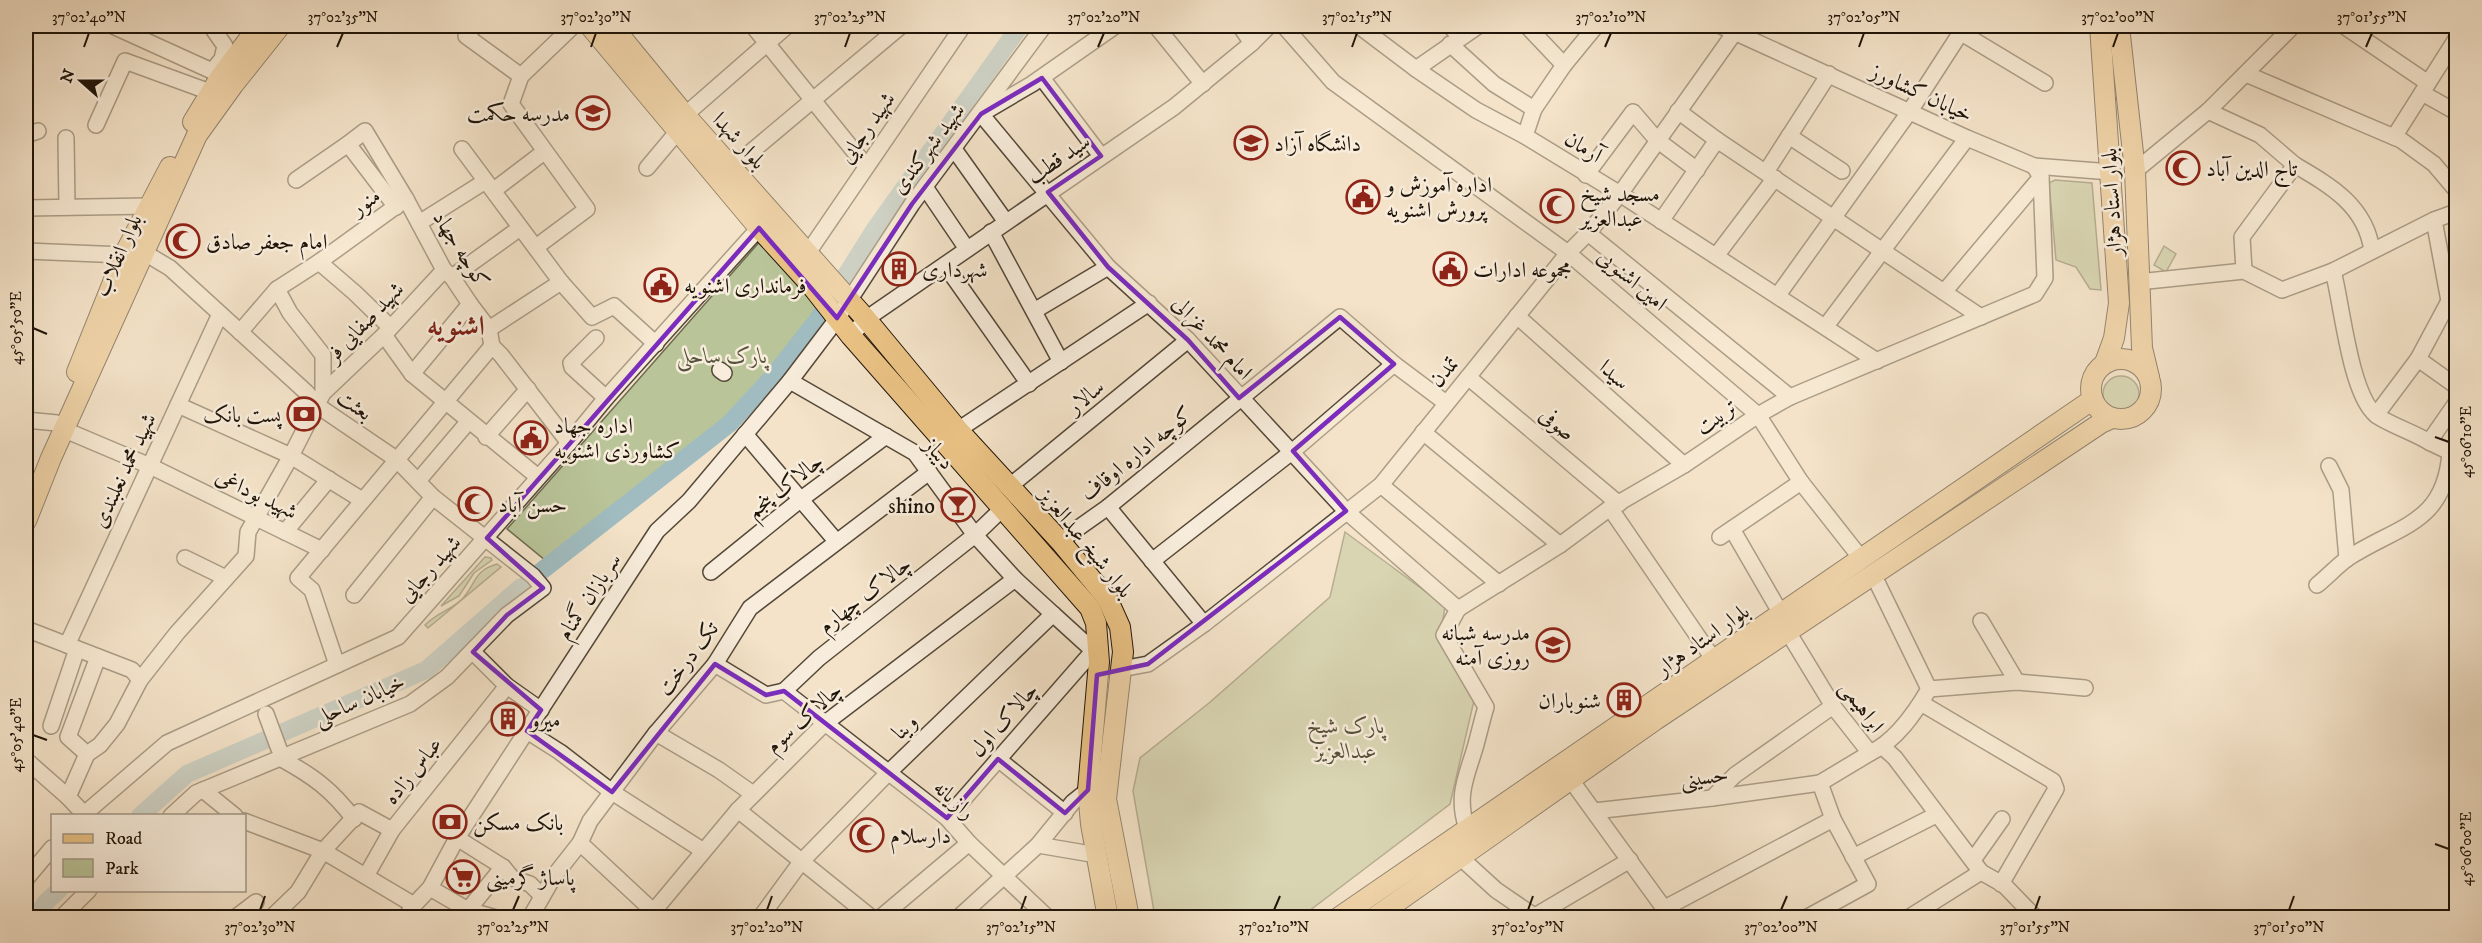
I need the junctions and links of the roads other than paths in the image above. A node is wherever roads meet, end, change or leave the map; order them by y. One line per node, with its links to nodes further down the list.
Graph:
1 (113, 26): 39 (street)
2 (212, 26): 39 (street)
3 (259, 26): 39 (main road, بلوار انقلاب)
4 (280, 26): 39 (main road, بلوار انقلاب)
5 (475, 26): 37 (street)
6 (573, 26): 37 (street)
7 (590, 26): 50 (main road, بلوار شهدا)
8 (612, 26): 50 (main road, بلوار شهدا)
9 (753, 26): 31 (street)
10 (787, 26): 31 (street)
11 (901, 26): 43 (street)
12 (963, 26): 65 (street, شهید رجایی)
13 (1044, 26): 49 (street, شهید شهرکندی)
14 (1156, 26): 41 (street)
15 (1240, 26): 32 (street)
16 (1269, 26): 32 (street, سید قطب)
17 (1284, 26): 101 (street, امین اشنویی)
18 (1359, 26): 34 (street, آرمان)
19 (1478, 26): 29 (street)
20 (1527, 26): 33 (street)
21 (1596, 26): 33 (street)
22 (2100, 26): 72 (main road, بلوار استاد هژار)
23 (2119, 26): 71 (main road, بلوار استاد هژار)
24 (2293, 26): 36 (street)
25 (2344, 26): 42 (street)
26 (1105, 28): 38 (street)
27 (1728, 29): 35 (street, خیابان کشاورز); 45 (street, تمدن)
28 (1963, 29): 40 (street); 46 (street)
29 (1453, 36): 34 (street); 44 (street)
30 (2457, 39): 42 (street)
31 (768, 43): 43 (street); 50 (street)
32 (1252, 43): 41 (street, سید قطب)
33 (1564, 65): 44 (street)
34 (1416, 69): 52 (street, آرمان)
35 (1829, 74): 46 (street, خیابان کشاورز); 53 (street)
36 (2246, 74): 47 (street); 54 (street)
37 (521, 76): 62 (street)
38 (1042, 78): 49 (street); 63 (street)
39 (219, 81): 51 (street); 82 (main road, بلوار انقلاب); 100 (main road, بلوار انقلاب)
40 (2045, 83)
41 (1203, 84): 63 (street, سید قطب)
42 (2425, 88): 48 (street); 54 (street)
43 (813, 98): 65 (street); 66 (street)
44 (1534, 108): 52 (street)
45 (1678, 111): 57 (street, تمدن); 58 (street)
46 (1910, 111): 56 (street, خیابان کشاورز); 86 (street)
47 (2208, 111): 64 (street); 71 (street)
48 (2457, 112)
49 (981, 114): 61 (street, شهید شهرکندی); 79 (street, امام محمد غزالی)
50 (682, 123): 66 (main road, بلوار شهدا); 67 (street); 92 (main road, بلوار شهدا)
51 (96, 125)
52 (1525, 136): 73 (street, آرمان)
53 (1789, 136): 69 (street); 74 (street)
54 (2394, 137): 78 (street)
55 (66, 138): 84 (street)
56 (1967, 138): 70 (street, خیابان کشاورز); 97 (street)
57 (1657, 140): 68 (street); 73 (street); 80 (street, تمدن)
58 (1717, 140): 68 (street); 74 (street)
59 (348, 144): 75 (street); 81 (street); 81 (street, کوچه جهاد)
60 (462, 149): 76 (street)
61 (954, 149): 77 (street, شهید شهرکندی); 89 (street)
62 (544, 152): 76 (street); 95 (street)
63 (1101, 156): 79 (street, سید قطب)
64 (2295, 165): 99 (street); 108 (street)
65 (866, 166): 102 (street, شهید رجایی)
66 (733, 167): 102 (main road, بلوار شهدا)
67 (647, 168)
68 (1697, 170): 88 (street)
69 (1842, 171)
70 (2037, 171): 72 (street, خیابان کشاورز); 114 (street); 123 (street, تربیت)
71 (2136, 171): 72 (main road); 112 (main road, بلوار استاد هژار)
72 (2111, 172): 137 (main road, بلوار استاد هژار)
73 (1586, 175): 80 (street, آرمان)
74 (1770, 175): 86 (street); 104 (street)
75 (296, 180)
76 (489, 186): 90 (street); 91 (street)
77 (925, 187): 96 (street); 116 (street, شهید شهرکندی)
78 (2457, 189)
79 (1048, 192): 89 (street, سید قطب); 107 (street, امام محمد غزالی)
80 (1620, 194): 88 (street, آرمان); 94 (street, تمدن)
81 (401, 203): 90 (street, کوچه جهاد); 105 (street, منور)
82 (150, 206): 84 (street); 103 (main road, بلوار انقلاب)
83 (26, 207): 84 (street)
84 (67, 207)
85 (2457, 212): 87 (street)
86 (1834, 218): 97 (street); 115 (street)
87 (2434, 220): 99 (street); 119 (street)
88 (1660, 221): 104 (street, آرمان)
89 (1006, 222): 93 (street, سید قطب)
90 (419, 223): 110 (street, کوچه جهاد)
91 (520, 228): 95 (street); 110 (street, شهید صفایی فر)
92 (759, 228): 116 (main road, بلوار شهدا); 132 (street, شهید رجایی)
93 (991, 232): 96 (street, سید قطب); 120 (street)
94 (1588, 233): 101 (street, تمدن); 146 (street)
95 (536, 248): 111 (street)
96 (967, 249): 106 (street, سید قطب)
97 (1882, 250): 114 (street); 125 (street)
98 (26, 251): 103 (street)
99 (2372, 251): 109 (street)
100 (145, 253): 103 (street); 121 (street, بعثت); 160 (main road, بلوار انقلاب)
101 (1568, 253): 122 (street, تمدن); 155 (street, امین اشنویی)
102 (807, 254): 116 (main road, بلوار شهدا)
103 (124, 255): 160 (main road, بلوار انقلاب)
104 (1716, 256): 115 (street, آرمان)
105 (319, 262): 113 (street, منور); 127 (street)
106 (945, 264): 124 (street, سید قطب); 143 (street)
107 (1108, 267): 117 (street, امام محمد غزالی); 120 (street)
108 (2244, 271): 109 (street); 112 (street)
109 (2333, 271): 156 (street)
110 (448, 273): 118 (street, کوچه جهاد); 127 (street, شهید صفایی فر)
111 (561, 282): 126 (street); 132 (street)
112 (2138, 282): 141 (main road, بلوار استاد هژار)
113 (277, 289): 128 (street, منور); 149 (street)
114 (1944, 292): 123 (street)
115 (1778, 295): 125 (street, آرمان)
116 (839, 302): 124 (main road, بلوار شیخ عبدالعزیز); 129 (main road, بلوار شیخ عبدالعزیز); 142 (street, سربازان گمنام)
117 (1149, 303): 131 (street, امام محمد غزالی); 136 (street)
118 (470, 304): 126 (street, کوچه جهاد); 139 (street)
119 (2453, 304): 134 (street)
120 (1034, 311): 136 (street)
121 (220, 314): 128 (street, بعثت); 154 (street, شهید محمد نعلبندی)
122 (1517, 316): 140 (street, تمدن); 171 (street, سیدا)
123 (1981, 316): 135 (street, تربیت)
124 (866, 319): 129 (street, سید قطب); 161 (main road, بلوار شیخ عبدالعزیز)
125 (1826, 326): 135 (street, آرمان)
126 (489, 329): 133 (street, کوچه جهاد)
127 (387, 331): 139 (street); 149 (street, شهید صفایی فر)
128 (240, 332): 149 (street, بعثت)
129 (851, 336): 187 (main road, بلوار شیخ عبدالعزیز)
130 (596, 338): 147 (street)
131 (1188, 340): 148 (street, امام محمد غزالی); 181 (street, سالار)
132 (656, 344): 147 (street, شهید رجایی)
133 (492, 346): 145 (street, کوچه جهاد); 151 (street)
134 (2418, 359): 144 (street); 156 (street)
135 (1877, 361): 146 (street, تربیت)
136 (1061, 362): 143 (street)
137 (2105, 363): 141 (main road); 150 (main road)
138 (1394, 364): 148 (street, کوچه اداره اوقاف); 152 (street); 168 (street)
139 (412, 374): 151 (street)
140 (1468, 377): 152 (street, تمدن); 185 (street, صوفی)
141 (2149, 377): 157 (main road)
142 (790, 381): 163 (street, سربازان گمنام); 165 (street, دیباز)
143 (1029, 384): 161 (street)
144 (2457, 386)
145 (528, 389): 164 (street); 167 (street, کوچه جهاد)
146 (1790, 397): 155 (street, تربیت)
147 (606, 398): 167 (street, شهید رجایی)
148 (1239, 398): 168 (street, امام محمد غزالی); 186 (street, کوچه اداره اوقاف)
149 (320, 399): 169 (street); 170 (street, بعثت)
150 (2092, 400): 157 (main road); 199 (main road, بلوار استاد هژار)
151 (444, 402): 159 (street); 170 (street)
152 (1446, 403): 162 (street, تمدن)
153 (2457, 403): 166 (street)
154 (178, 405): 169 (street); 172 (street, شهید محمد نعلبندی)
155 (1758, 415): 171 (street, تربیت); 178 (street, امین اشنویی)
156 (2376, 415): 166 (street)
157 (2112, 418): 203 (main road, بلوار استاد هژار)
158 (26, 420): 160 (street, شهید بوداغی)
159 (468, 422): 164 (street); 177 (street)
160 (61, 426): 172 (street, شهید بوداغی); 179 (main road, بلوار انقلاب); 190 (main road, بلوار انقلاب)
161 (958, 430): 181 (main road, بلوار شیخ عبدالعزیز)
162 (1423, 432): 180 (street, تمدن); 196 (street)
163 (745, 434): 183 (street); 233 (street, سربازان گمنام)
164 (486, 436): 175 (street)
165 (886, 436): 174 (street, دیباز); 183 (street, چالاک پنجم)
166 (2429, 442): 200 (street)
167 (569, 443): 175 (street, شهید رجایی)
168 (1293, 451): 188 (street, امام محمد غزالی); 201 (street)
169 (291, 456): 176 (street); 189 (street)
170 (396, 459): 177 (street, بعثت); 184 (street)
171 (1684, 465): 185 (street, تربیت)
172 (150, 466): 189 (street, شهید بوداغی); 217 (street, شهید محمد نعلبندی)
173 (2329, 466): 200 (street)
174 (929, 472): 192 (street, دیباز); 194 (street, تک درخت)
175 (538, 477): 193 (street, شهید رجایی)
176 (329, 479): 184 (street); 191 (street)
177 (418, 482): 182 (street, بعثت)
178 (1801, 482): 199 (street, امین اشنویی); 211 (street)
179 (26, 484)
180 (1381, 485): 188 (street, تمدن); 206 (street)
181 (1010, 486): 195 (main road, بلوار شیخ عبدالعزیز)
182 (434, 497): 193 (street, بعثت); 209 (street)
183 (800, 500): 194 (street); 202 (street, چالاک پنجم)
184 (362, 501): 197 (street)
185 (1614, 506): 196 (street, تربیت); 221 (street, صوفی)
186 (1108, 507): 195 (street, کوچه اداره اوقاف); 201 (street)
187 (1003, 508): 192 (street); 220 (main road, بلوار شیخ عبدالعزیز)
188 (1347, 511): 210 (street); 214 (street, تمدن)
189 (257, 518): 191 (street, شهید بوداغی); 204 (street)
190 (26, 521)
191 (285, 532): 197 (street, شهید بوداغی)
192 (975, 535): 205 (street, دیباز); 230 (street, چالاک چهارم)
193 (486, 538): 208 (street, بعثت); 223 (street, شهید رجایی)
194 (836, 541): 222 (street, تک درخت)
195 (1060, 541): 224 (main road, بلوار شیخ عبدالعزیز)
196 (1560, 545): 206 (street, تربیت)
197 (322, 550): 223 (street)
198 (185, 558): 204 (street)
199 (1860, 558): 203 (main road); 211 (main road, بلوار استاد هژار)
200 (2347, 559): 207 (street)
201 (1152, 561): 214 (street)
202 (711, 573)
203 (1874, 576): 216 (main road, بلوار استاد هژار); 228 (street)
204 (225, 578): 225 (street)
205 (1016, 579): 212 (street); 235 (street, چالاک سوم)
206 (1499, 585): 210 (street, تربیت)
207 (2317, 585)
208 (543, 588): 218 (street, خیابان ساحلی)
209 (354, 595)
210 (1458, 609): 266 (street)
211 (1780, 612): 221 (main road, بلوار استاد هژار)
212 (1053, 614): 220 (street); 244 (street, وینا)
213 (1981, 621): 226 (street)
214 (1204, 624): 224 (street, تمدن)
215 (26, 629): 217 (street)
216 (1788, 632): 232 (street, ابراهیمی); 245 (main road, بلوار استاد هژار)
217 (72, 647): 219 (street); 236 (street, شهید محمد نعلبندی)
218 (473, 652): 227 (street); 240 (street, خیابان ساحلی)
219 (98, 657): 225 (street); 241 (street)
220 (1096, 660): 224 (main road); 242 (street, چالاک اول); 248 (main road, بلوار شیخ عبدالعزیز)
221 (1714, 660): 266 (main road, بلوار استاد هژار)
222 (715, 664): 230 (street); 238 (street, تک درخت)
223 (337, 665): 257 (street, شهید رجایی)
224 (1121, 669): 310 (main road, بلوار شیخ عبدالعزیز)
225 (140, 680): 241 (street)
226 (2017, 682): 228 (street); 229 (street)
227 (507, 686): 233 (street); 267 (street, عباس زاده)
228 (1929, 688): 231 (street)
229 (2085, 688)
230 (784, 691): 235 (street, رازیانه)
231 (1921, 704): 239 (street); 286 (street)
232 (1833, 706): 239 (street, ابراهیمی); 252 (street)
233 (541, 710): 237 (street, سربازان گمنام)
234 (266, 714): 240 (street)
235 (824, 724): 244 (street, رازیانه); 250 (street, چالاک سوم)
236 (51, 726)
237 (527, 731): 249 (street); 268 (street, سربازان گمنام)
238 (656, 733): 249 (street, تک درخت); 250 (street)
239 (1877, 750): 246 (street, ابراهیمی); 260 (street)
240 (280, 753): 247 (street, خیابان ساحلی); 262 (street)
241 (87, 754): 251 (street)
242 (998, 759): 255 (street); 261 (street, چالاک اول)
243 (26, 760): 251 (street)
244 (888, 773): 261 (street, رازیانه); 280 (street, وینا)
245 (1571, 780): 254 (street); 278 (main road, بلوار استاد هژار)
246 (1820, 783): 252 (street, حسینی); 263 (street)
247 (203, 790): 258 (street, خیابان ساحلی); 259 (street)
248 (1088, 790): 255 (street); 276 (main road, بلوار شیخ عبدالعزیز)
249 (612, 792): 270 (street, تک درخت); 274 (street)
250 (753, 794): 253 (street, چالاک سوم)
251 (68, 797): 256 (street)
252 (1712, 798): 254 (street, حسینی)
253 (738, 810): 274 (street, چالاک سوم); 280 (street)
254 (1594, 811): 279 (street)
255 (1065, 813): 272 (street)
256 (82, 814)
257 (84, 814)
258 (173, 814)
259 (233, 814)
260 (1936, 815): 277 (street); 281 (street)
261 (947, 818): 271 (street, رازیانه)
262 (354, 819): 267 (street, عباس زاده); 275 (street)
263 (1833, 819): 277 (street); 294 (street)
264 (2002, 819): 281 (street)
265 (246, 822): 275 (street)
266 (1467, 829): 269 (main road, بلوار استاد هژار)
267 (392, 830): 283 (street)
268 (457, 838): 282 (street); 287 (street, سربازان گمنام)
269 (1450, 841): 278 (main road); 293 (main road, بلوار استاد هژار)
270 (580, 843): 289 (street, تک درخت); 295 (street)
271 (969, 843): 284 (street, رازیانه); 306 (street)
272 (1038, 845): 276 (street); 284 (street)
273 (51, 849): 285 (street)
274 (702, 850): 295 (street, چالاک سوم)
275 (323, 851): 283 (street); 301 (street)
276 (1097, 855): 309 (main road, بلوار شیخ عبدالعزیز)
277 (1853, 857): 311 (street)
278 (1461, 858): 296 (main road, بلوار استاد هژار); 298 (street)
279 (1630, 860): 294 (street); 298 (street)
280 (801, 862): 304 (street, وینا); 305 (street)
281 (1977, 866): 286 (street); 312 (street)
282 (503, 867): 289 (street); 291 (street)
283 (366, 876): 292 (street)
284 (1004, 876): 307 (street); 308 (street, رازیانه)
285 (26, 879)
286 (2001, 884): 297 (street)
287 (430, 888): 291 (street); 292 (street, سربازان گمنام)
288 (88, 892): 299 (street)
289 (542, 896): 303 (street, تک درخت)
290 (256, 910): 300 (street)
291 (468, 910): 302 (street)
292 (409, 911)
293 (1346, 912): 296 (street)
294 (1668, 913)
295 (651, 914)
296 (1383, 915)
297 (2033, 916)
298 (1536, 917)
299 (61, 918)
300 (235, 918)
301 (271, 918)
302 (496, 918)
303 (530, 918)
304 (760, 918)
305 (872, 918)
306 (880, 918)
307 (958, 918)
308 (1048, 918)
309 (1108, 918)
310 (1129, 918)
311 (1806, 918)
312 (1908, 918)

